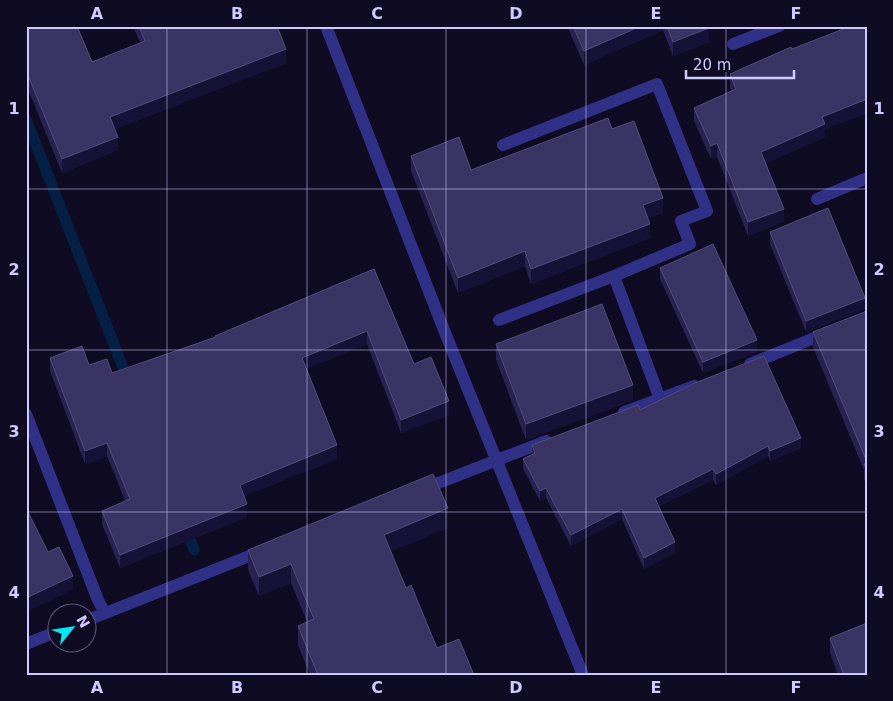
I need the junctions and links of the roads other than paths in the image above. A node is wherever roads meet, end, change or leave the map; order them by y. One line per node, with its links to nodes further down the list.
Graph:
1 (326, 26): 16 (street)
2 (779, 26): 3 (street)
3 (733, 44)
4 (503, 145): 7 (street)
5 (867, 178): 6 (street)
6 (817, 199)
7 (614, 276): 8 (street); 12 (street)
8 (499, 320)
9 (840, 328): 10 (street)
10 (741, 367)
11 (705, 381): 12 (street)
12 (660, 399): 14 (street)
13 (26, 414): 19 (street)
14 (615, 416)
15 (561, 436): 16 (street)
16 (497, 459): 17 (street); 23 (street)
17 (415, 492)
18 (269, 548): 19 (street)
19 (105, 613): 20 (street)
20 (98, 616)
21 (48, 636): 22 (street)
22 (26, 644)
23 (583, 675)

